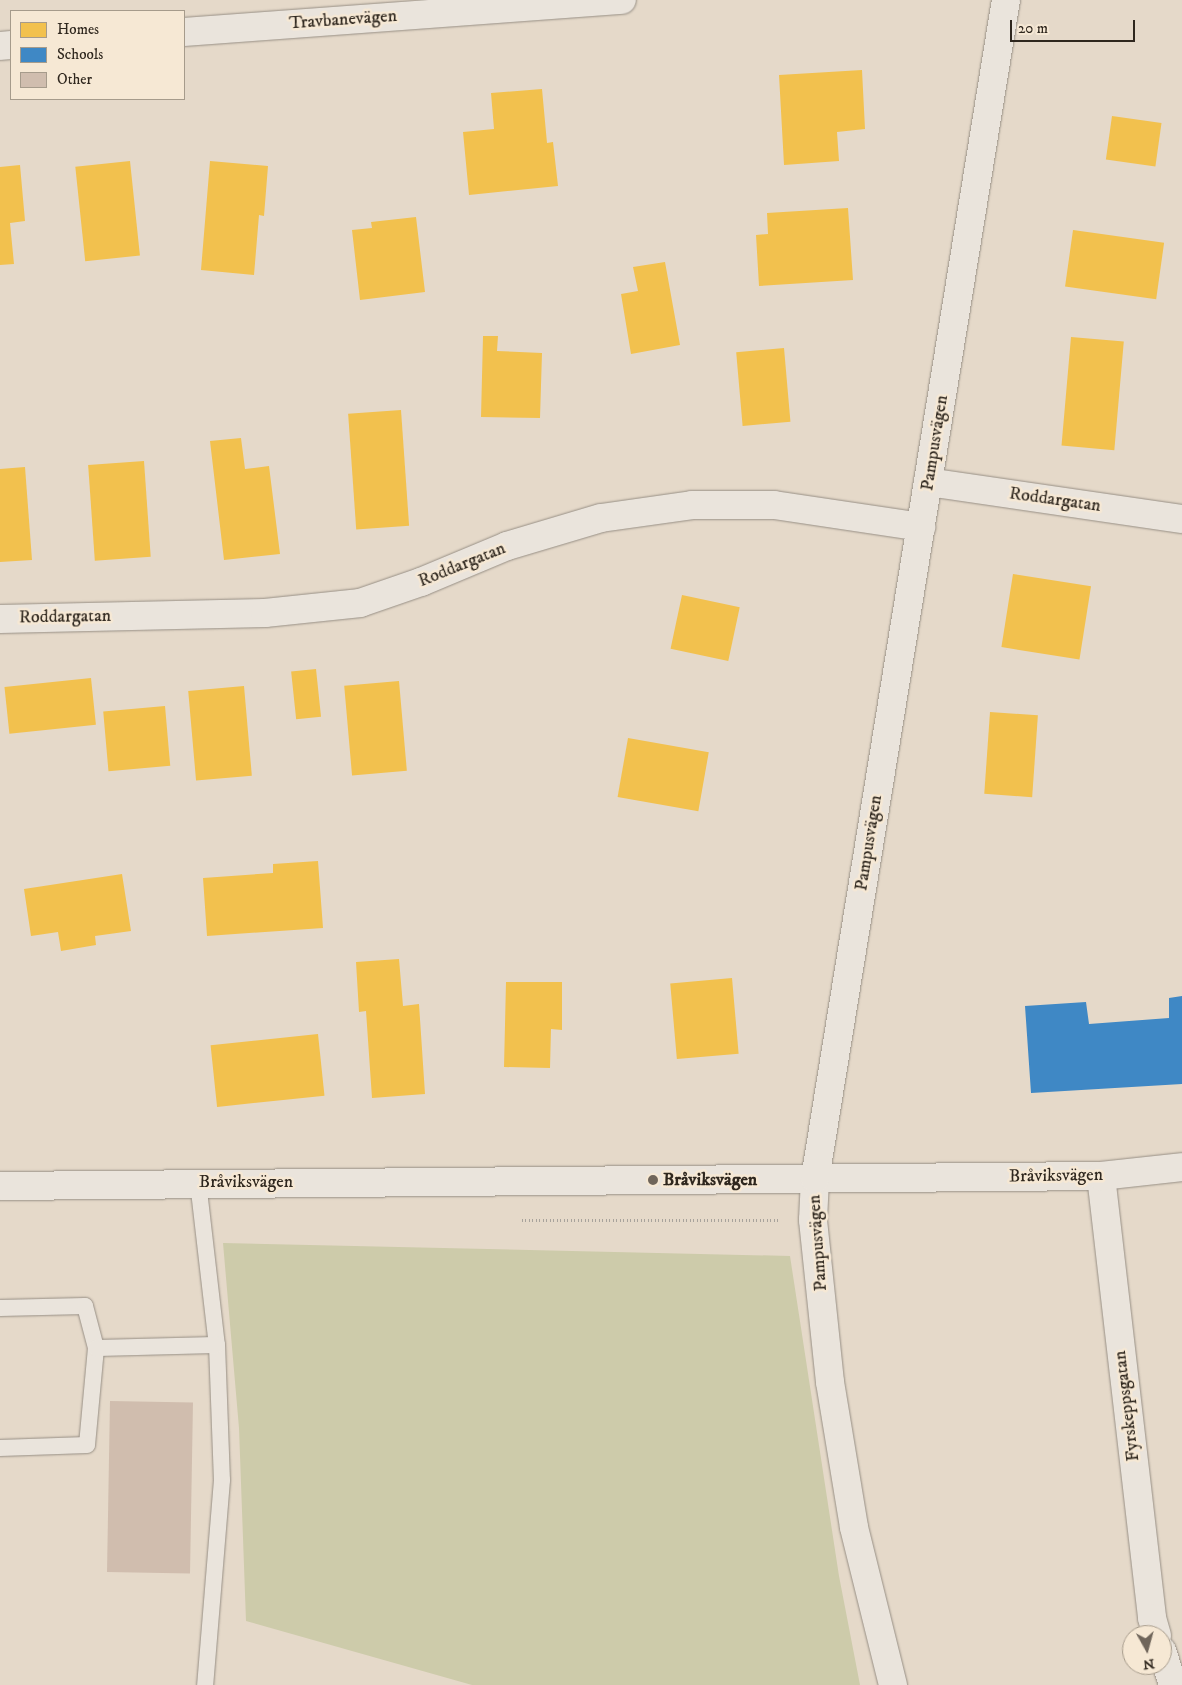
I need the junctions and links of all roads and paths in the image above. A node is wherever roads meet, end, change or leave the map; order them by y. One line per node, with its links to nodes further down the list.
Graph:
1 (622, 0): 3 (street, Travbanevägen)
2 (1006, 0): 4 (street, Pampusvägen)
3 (185, 32)
4 (928, 482): 5 (street, Roddargatan); 6 (street, Pampusvägen)
5 (1182, 519)
6 (921, 527): 7 (street, Roddargatan); 10 (street, Pampusvägen)
7 (0, 619)
8 (1182, 1167): 9 (street, Bråviksvägen)
9 (1101, 1176): 10 (street, Bråviksvägen); 17 (street, Fyrskeppsgatan)
10 (814, 1179): 11 (street, Bråviksvägen); 19 (street, Pampusvägen)
11 (198, 1182): 12 (street, Bråviksvägen); 14 (lane)
12 (0, 1186)
13 (0, 1308): 15 (lane)
14 (217, 1345): 15 (lane); 18 (lane)
15 (96, 1348): 16 (lane)
16 (0, 1448)
17 (1154, 1625)
18 (205, 1685)
19 (893, 1685)

